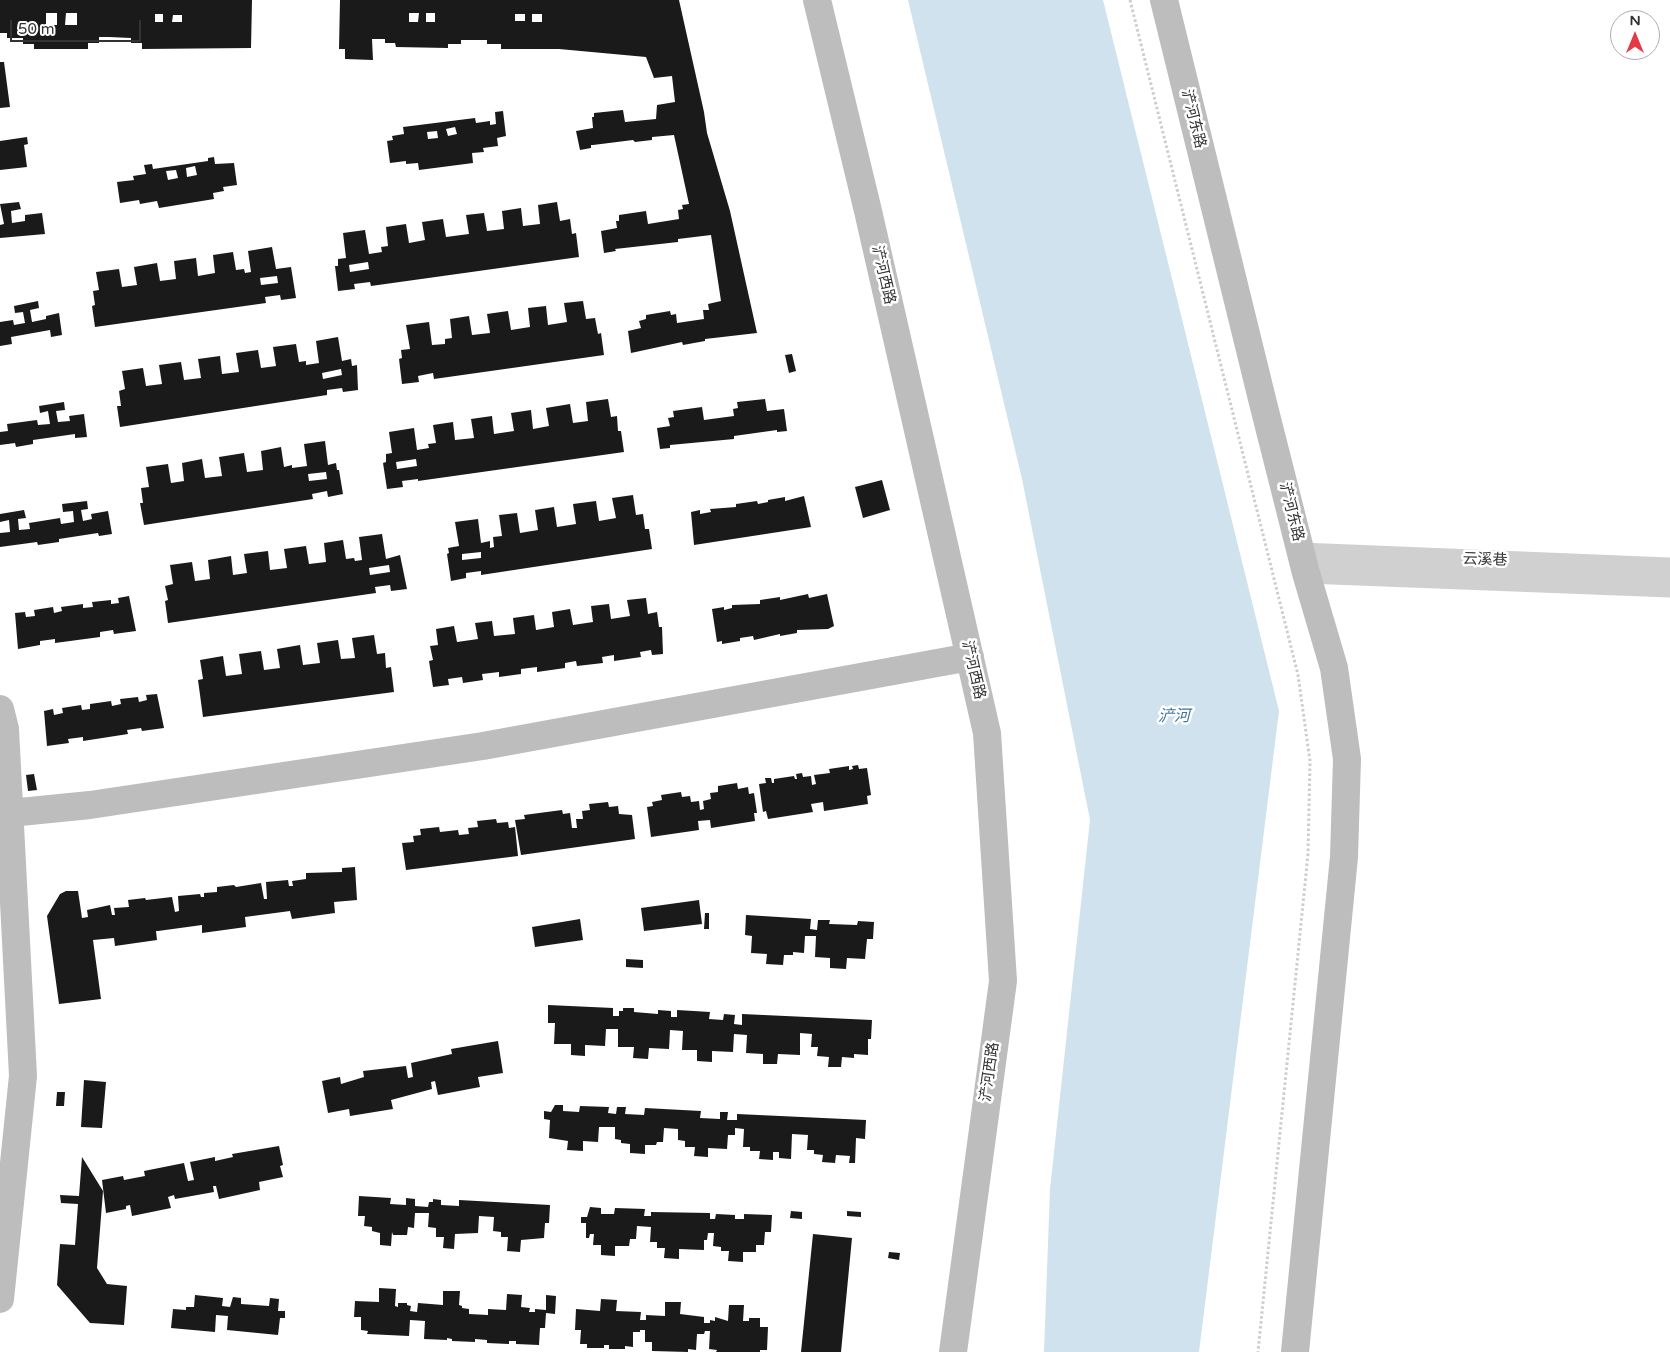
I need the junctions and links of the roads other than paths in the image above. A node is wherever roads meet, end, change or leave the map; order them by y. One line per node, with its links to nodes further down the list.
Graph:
1 (817, 0): 7 (street, 浐河西路)
2 (1146, 0): 4 (street, 浐河东路)
3 (1164, 0): 4 (street, 浐河东路)
4 (1304, 563): 5 (street, 云溪巷); 6 (street, 云溪巷); 12 (street)
5 (1670, 568)
6 (1670, 586)
7 (970, 657): 9 (street); 11 (street, 浐河西路)
8 (0, 709): 9 (street)
9 (10, 813): 10 (street)
10 (0, 1299)
11 (953, 1352)
12 (1295, 1352)

